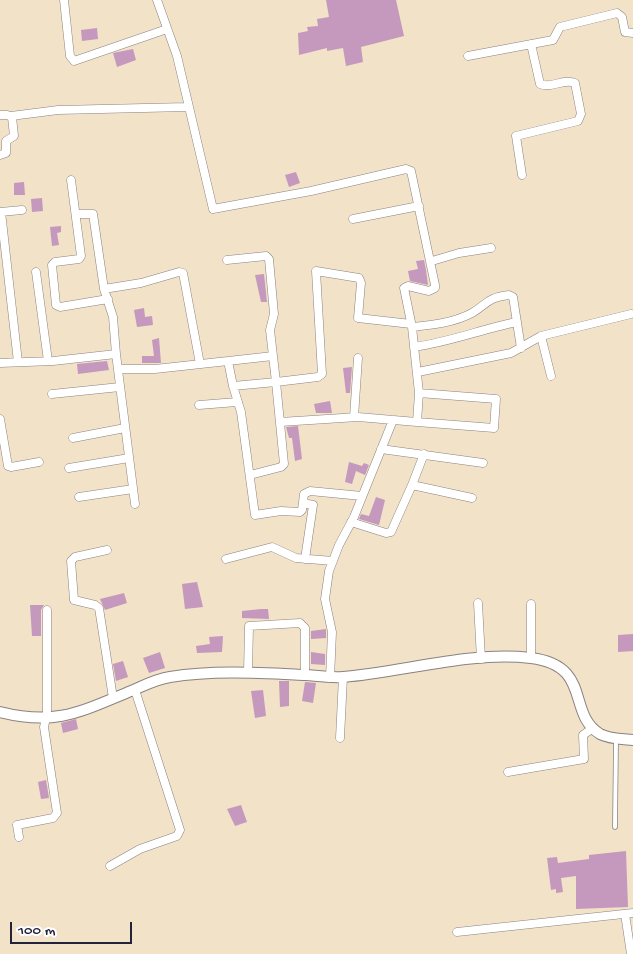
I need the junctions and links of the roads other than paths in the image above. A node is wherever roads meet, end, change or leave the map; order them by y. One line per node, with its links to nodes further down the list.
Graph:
1 (64, 0): 3 (street)
2 (157, 0): 3 (street)
3 (167, 29): 7 (street)
4 (633, 33): 5 (street)
5 (530, 44): 6 (street); 11 (street)
6 (468, 56)
7 (187, 107): 9 (street); 13 (street)
8 (0, 115): 9 (street)
9 (11, 116): 10 (street)
10 (0, 155)
11 (522, 175)
12 (71, 180): 16 (street)
13 (419, 206): 17 (street); 20 (street)
14 (22, 210): 15 (street)
15 (0, 212): 35 (street)
16 (76, 214): 22 (street); 23 (street)
17 (353, 219)
18 (491, 248): 20 (street)
19 (227, 260): 31 (street)
20 (432, 261): 26 (street)
21 (36, 272): 33 (street)
22 (104, 289): 23 (street); 37 (street)
23 (108, 299): 30 (street)
24 (631, 314): 27 (street)
25 (517, 322): 26 (street); 28 (street); 29 (street)
26 (411, 326): 28 (street); 41 (street)
27 (541, 336): 29 (street); 40 (street)
28 (414, 348): 39 (street)
29 (522, 348): 39 (street)
30 (116, 354): 33 (street); 38 (street)
31 (273, 356): 34 (street); 41 (street)
32 (358, 358): 48 (street)
33 (48, 361): 35 (street)
34 (228, 361): 37 (street); 42 (street)
35 (18, 362): 36 (street)
36 (0, 363)
37 (200, 364): 38 (street)
38 (118, 369): 43 (street)
39 (418, 372): 44 (street)
40 (551, 376)
41 (276, 382): 42 (street); 51 (street)
42 (233, 386): 46 (street)
43 (120, 387): 45 (street); 53 (street)
44 (419, 393): 52 (street); 52 (street)
45 (52, 394)
46 (237, 402): 47 (street); 61 (street)
47 (200, 405)
48 (354, 417): 50 (street); 51 (street)
49 (0, 419): 58 (street)
50 (393, 420): 52 (street); 55 (street)
51 (280, 422): 61 (street)
52 (417, 422)
53 (125, 428): 54 (street); 57 (street)
54 (73, 438)
55 (382, 450): 56 (street); 64 (street)
56 (424, 454): 59 (street); 62 (street)
57 (129, 458): 60 (street); 63 (street)
58 (39, 462)
59 (483, 463)
60 (69, 468)
61 (250, 475): 67 (street)
62 (412, 486): 66 (street); 69 (street)
63 (133, 489): 65 (street); 68 (street)
64 (362, 496): 67 (street); 69 (street)
65 (80, 497)
66 (472, 498)
67 (303, 503): 72 (street)
68 (135, 504)
69 (352, 522): 73 (street)
70 (107, 550): 84 (street)
71 (226, 559): 72 (street)
72 (305, 559): 73 (street)
73 (333, 561): 82 (street)
74 (478, 603): 78 (street)
75 (531, 604): 77 (street)
76 (47, 610): 86 (street)
77 (531, 658): 78 (street); 87 (street)
78 (482, 659): 81 (street)
79 (248, 673): 80 (street); 80 (street); 83 (street)
80 (305, 675): 82 (street)
81 (343, 677): 82 (street); 88 (street)
82 (330, 678)
83 (134, 690): 84 (street); 94 (street)
84 (114, 698): 86 (street)
85 (0, 712): 86 (street)
86 (45, 719): 93 (street)
87 (593, 728): 89 (street); 91 (street)
88 (340, 738)
89 (616, 738): 90 (street); 92 (lane)
90 (633, 740)
91 (508, 772)
92 (615, 827)
93 (19, 837)
94 (110, 866)
95 (629, 913): 96 (street); 97 (street)
96 (457, 932)
97 (631, 954)

